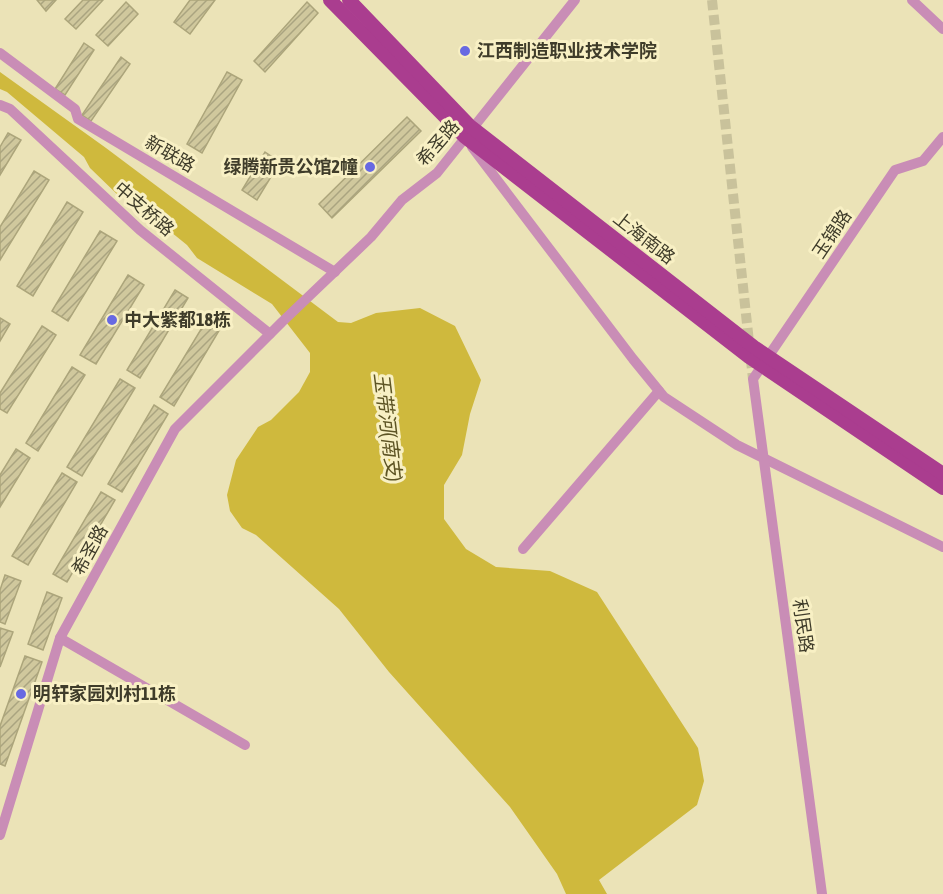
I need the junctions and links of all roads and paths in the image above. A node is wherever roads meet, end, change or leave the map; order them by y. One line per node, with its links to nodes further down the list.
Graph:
1 (330, 0): 8 (main road, 上海南路)
2 (349, 0): 8 (main road, 上海南路)
3 (575, 0): 8 (street, 希圣路)
4 (912, 0): 5 (street)
5 (943, 29)
6 (0, 53): 10 (street, 新联路)
7 (0, 105): 11 (street, 中支桥路)
8 (469, 133): 10 (street, 希圣路); 12 (main road, 上海南路); 13 (street, 上海南路)
9 (943, 137): 12 (street, 玉锦路)
10 (335, 272): 11 (street, 希圣路)
11 (270, 334): 19 (street, 希圣路)
12 (765, 361): 14 (street, 利民路); 15 (main road, 上海南路); 16 (main road, 上海南路)
13 (659, 391): 14 (street, 上海南路); 18 (street)
14 (764, 456): 17 (street, 上海南路); 22 (street, 利民路)
15 (943, 474)
16 (943, 488)
17 (943, 547)
18 (523, 549)
19 (60, 638): 20 (street); 21 (street, 希圣路)
20 (245, 745)
21 (0, 835)
22 (822, 894)

